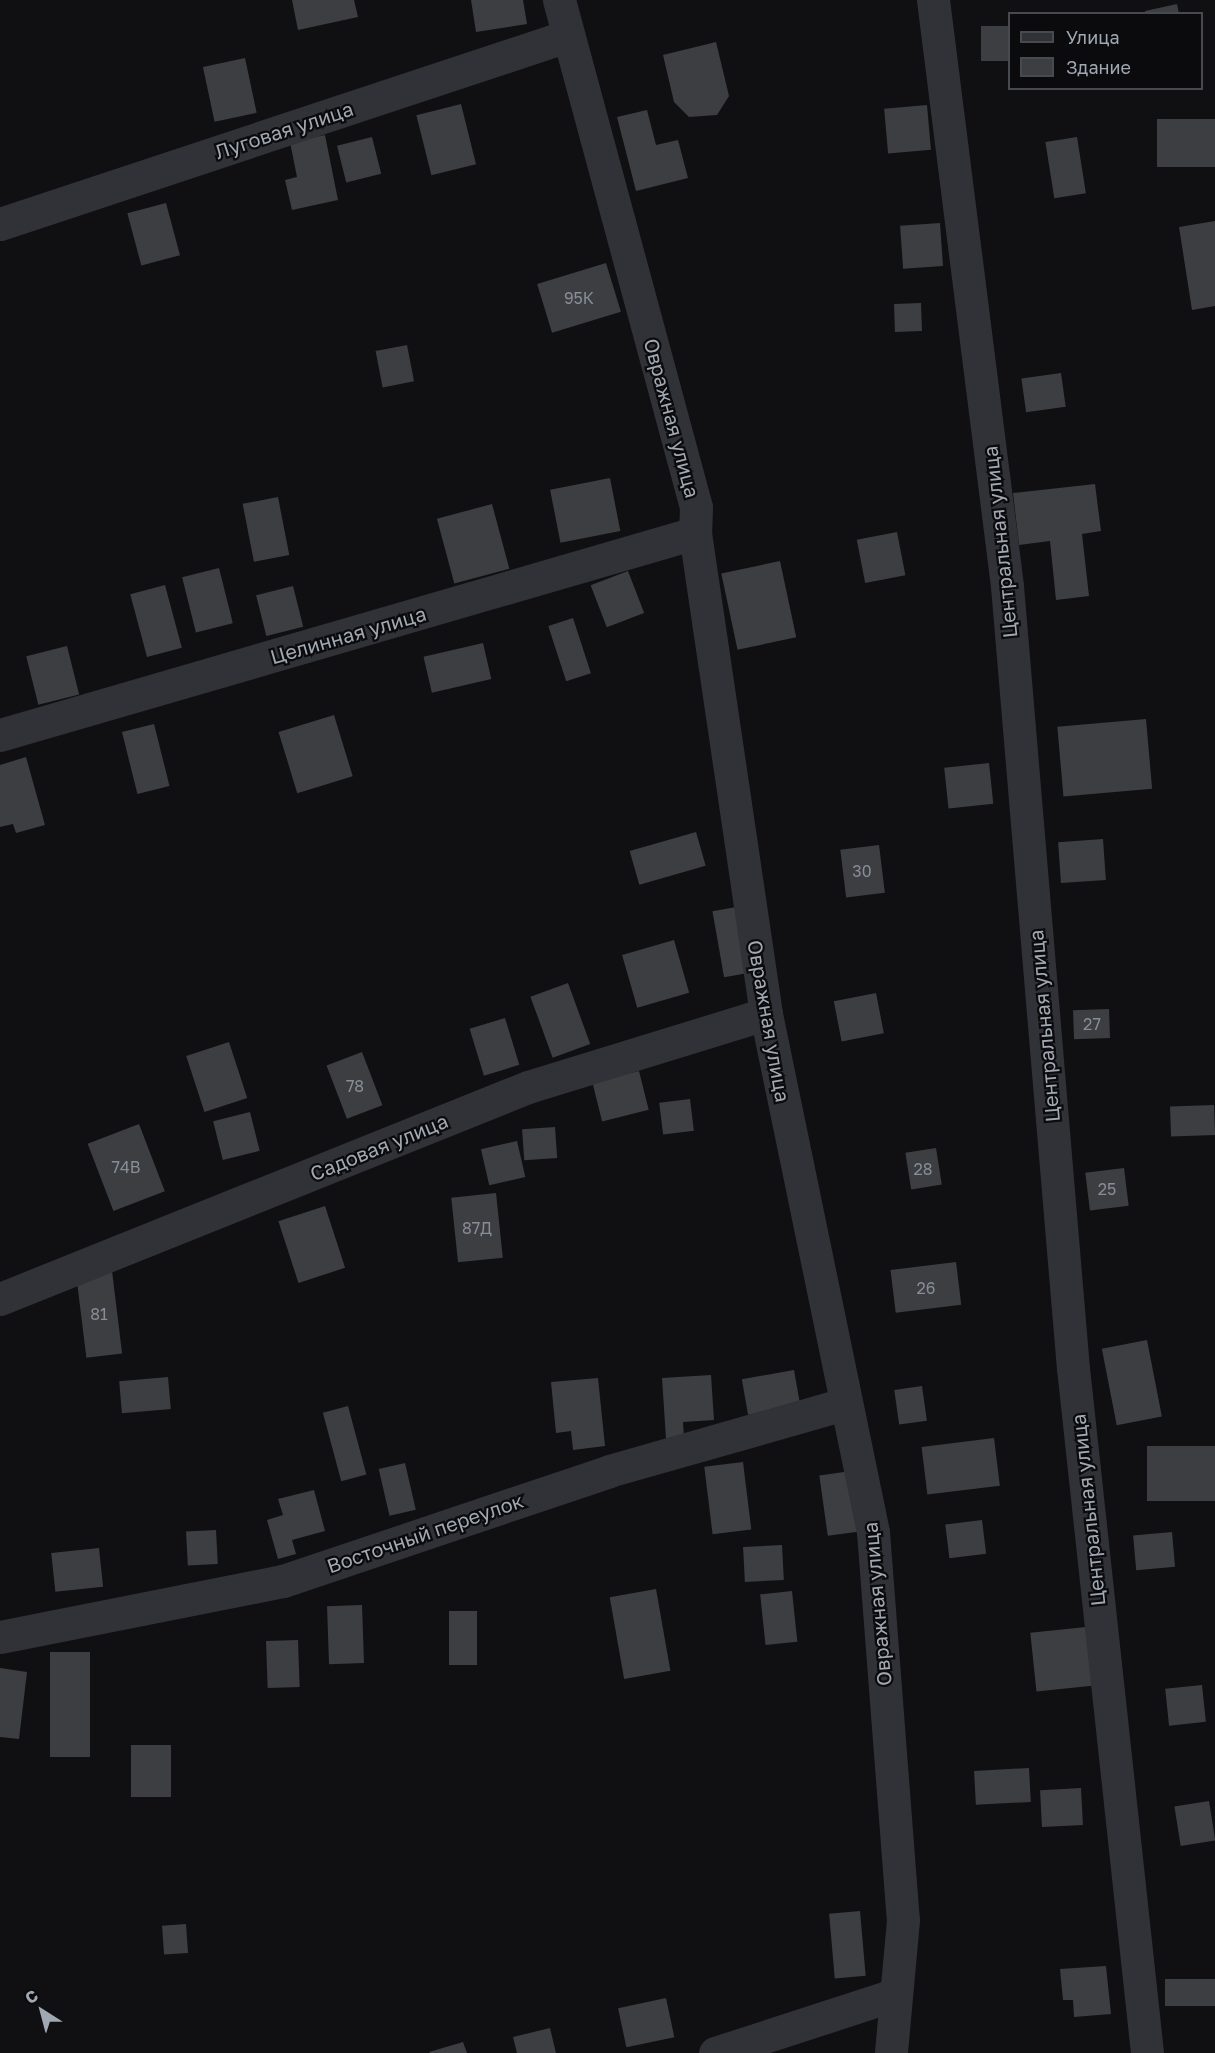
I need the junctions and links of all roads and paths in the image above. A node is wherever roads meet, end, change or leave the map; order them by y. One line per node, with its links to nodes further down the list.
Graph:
1 (559, 0): 3 (street, Овражная улица)
2 (933, 0): 14 (street, Центральная улица)
3 (567, 36): 4 (street, Луговая улица); 5 (street, Овражная улица)
4 (0, 224)
5 (695, 533): 6 (street, Целинная улица); 7 (street, Овражная улица)
6 (0, 735)
7 (766, 1014): 8 (street, Садовая улица); 9 (street, Овражная улица)
8 (0, 1299)
9 (844, 1404): 10 (street, Восточный переулок); 11 (street, Овражная улица)
10 (0, 1637)
11 (894, 1995): 12 (street); 13 (street, Овражная улица)
12 (715, 2053)
13 (891, 2053)
14 (1147, 2053)

